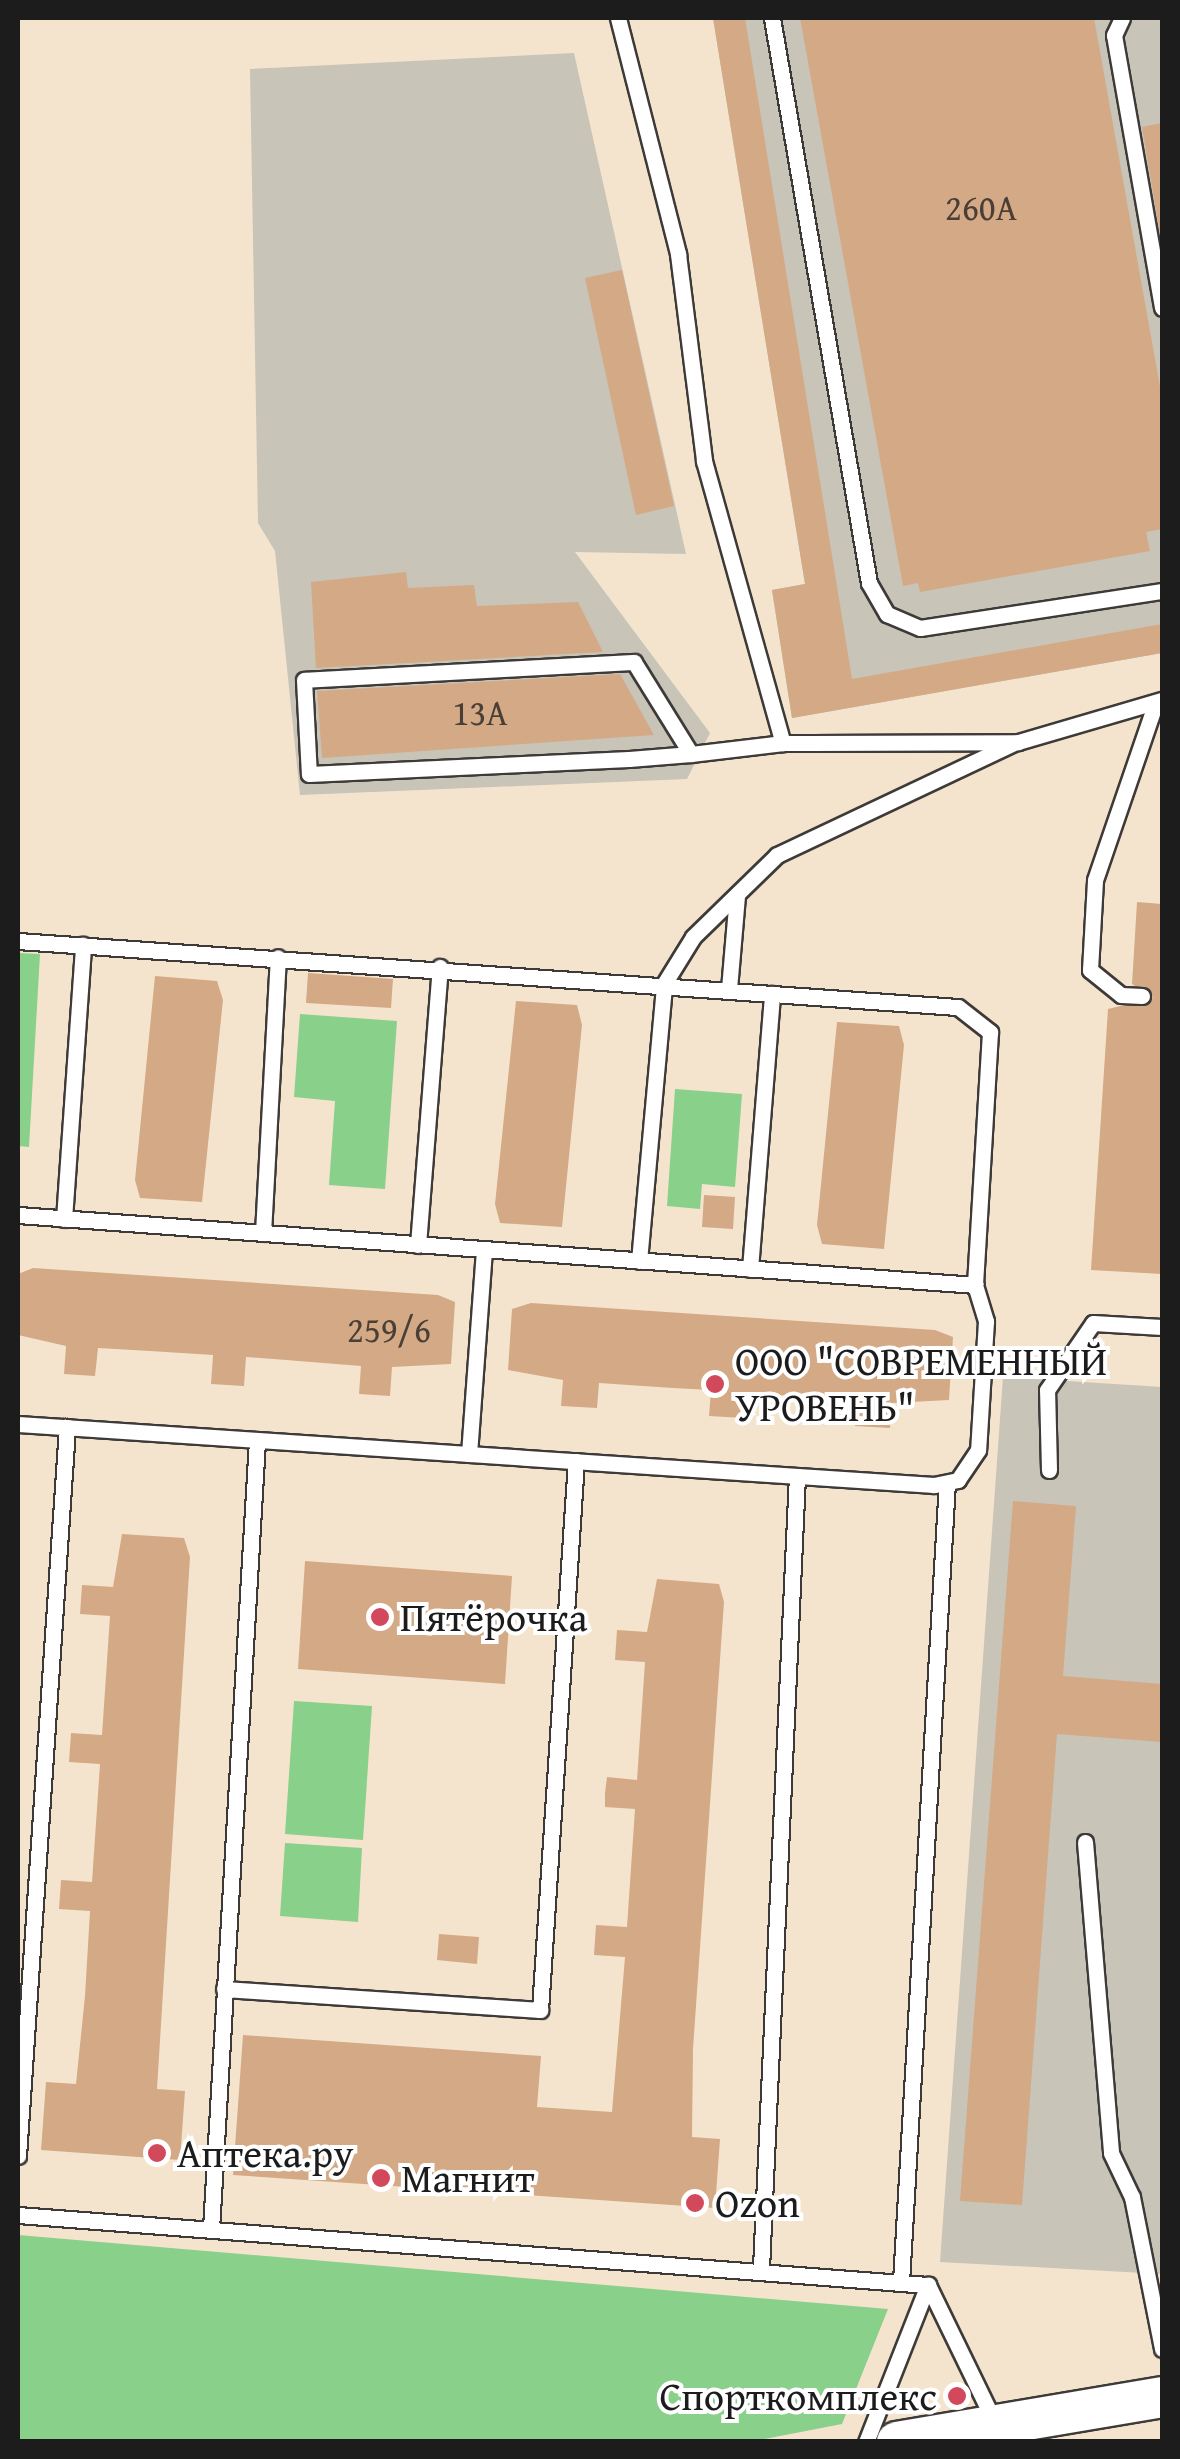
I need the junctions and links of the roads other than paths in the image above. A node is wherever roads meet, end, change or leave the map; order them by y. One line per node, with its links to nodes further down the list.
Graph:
1 (618, 18): 8 (lane)
2 (772, 18): 5 (lane)
3 (1122, 18): 4 (lane)
4 (1162, 308)
5 (1162, 591)
6 (1159, 701): 7 (lane); 18 (lane)
7 (1018, 742): 8 (lane); 10 (lane)
8 (783, 743): 9 (lane)
9 (692, 754): 9 (lane)
10 (737, 895): 15 (lane); 16 (lane)
11 (18, 941): 12 (lane)
12 (82, 946): 13 (lane); 20 (lane)
13 (278, 958): 14 (lane); 21 (lane)
14 (440, 967): 15 (lane); 22 (lane)
15 (664, 984): 16 (lane); 24 (lane)
16 (729, 989): 17 (lane)
17 (772, 994): 25 (lane); 26 (lane)
18 (1142, 996)
19 (18, 1215): 20 (lane)
20 (64, 1219): 21 (lane)
21 (263, 1233): 22 (lane)
22 (418, 1245): 23 (lane)
23 (484, 1250): 24 (lane); 31 (lane)
24 (640, 1261): 25 (lane)
25 (750, 1269): 26 (lane)
26 (975, 1286): 35 (lane)
27 (1162, 1327): 33 (lane)
28 (18, 1424): 29 (lane)
29 (67, 1427): 30 (lane); 38 (lane)
30 (257, 1440): 31 (lane); 37 (lane)
31 (469, 1454): 32 (lane)
32 (576, 1461): 34 (lane); 37 (lane)
33 (1049, 1470)
34 (797, 1476): 35 (lane); 41 (lane)
35 (947, 1484): 42 (lane)
36 (1085, 1842): 44 (lane)
37 (224, 1988): 40 (lane)
38 (18, 2156)
39 (18, 2215): 40 (lane)
40 (210, 2229): 41 (lane)
41 (761, 2268): 42 (lane)
42 (901, 2282): 43 (lane)
43 (928, 2285): 46 (lane); 47 (lane)
44 (1162, 2349)
45 (1162, 2397): 46 (street)
46 (997, 2432): 48 (street)
47 (866, 2442)
48 (897, 2442)

